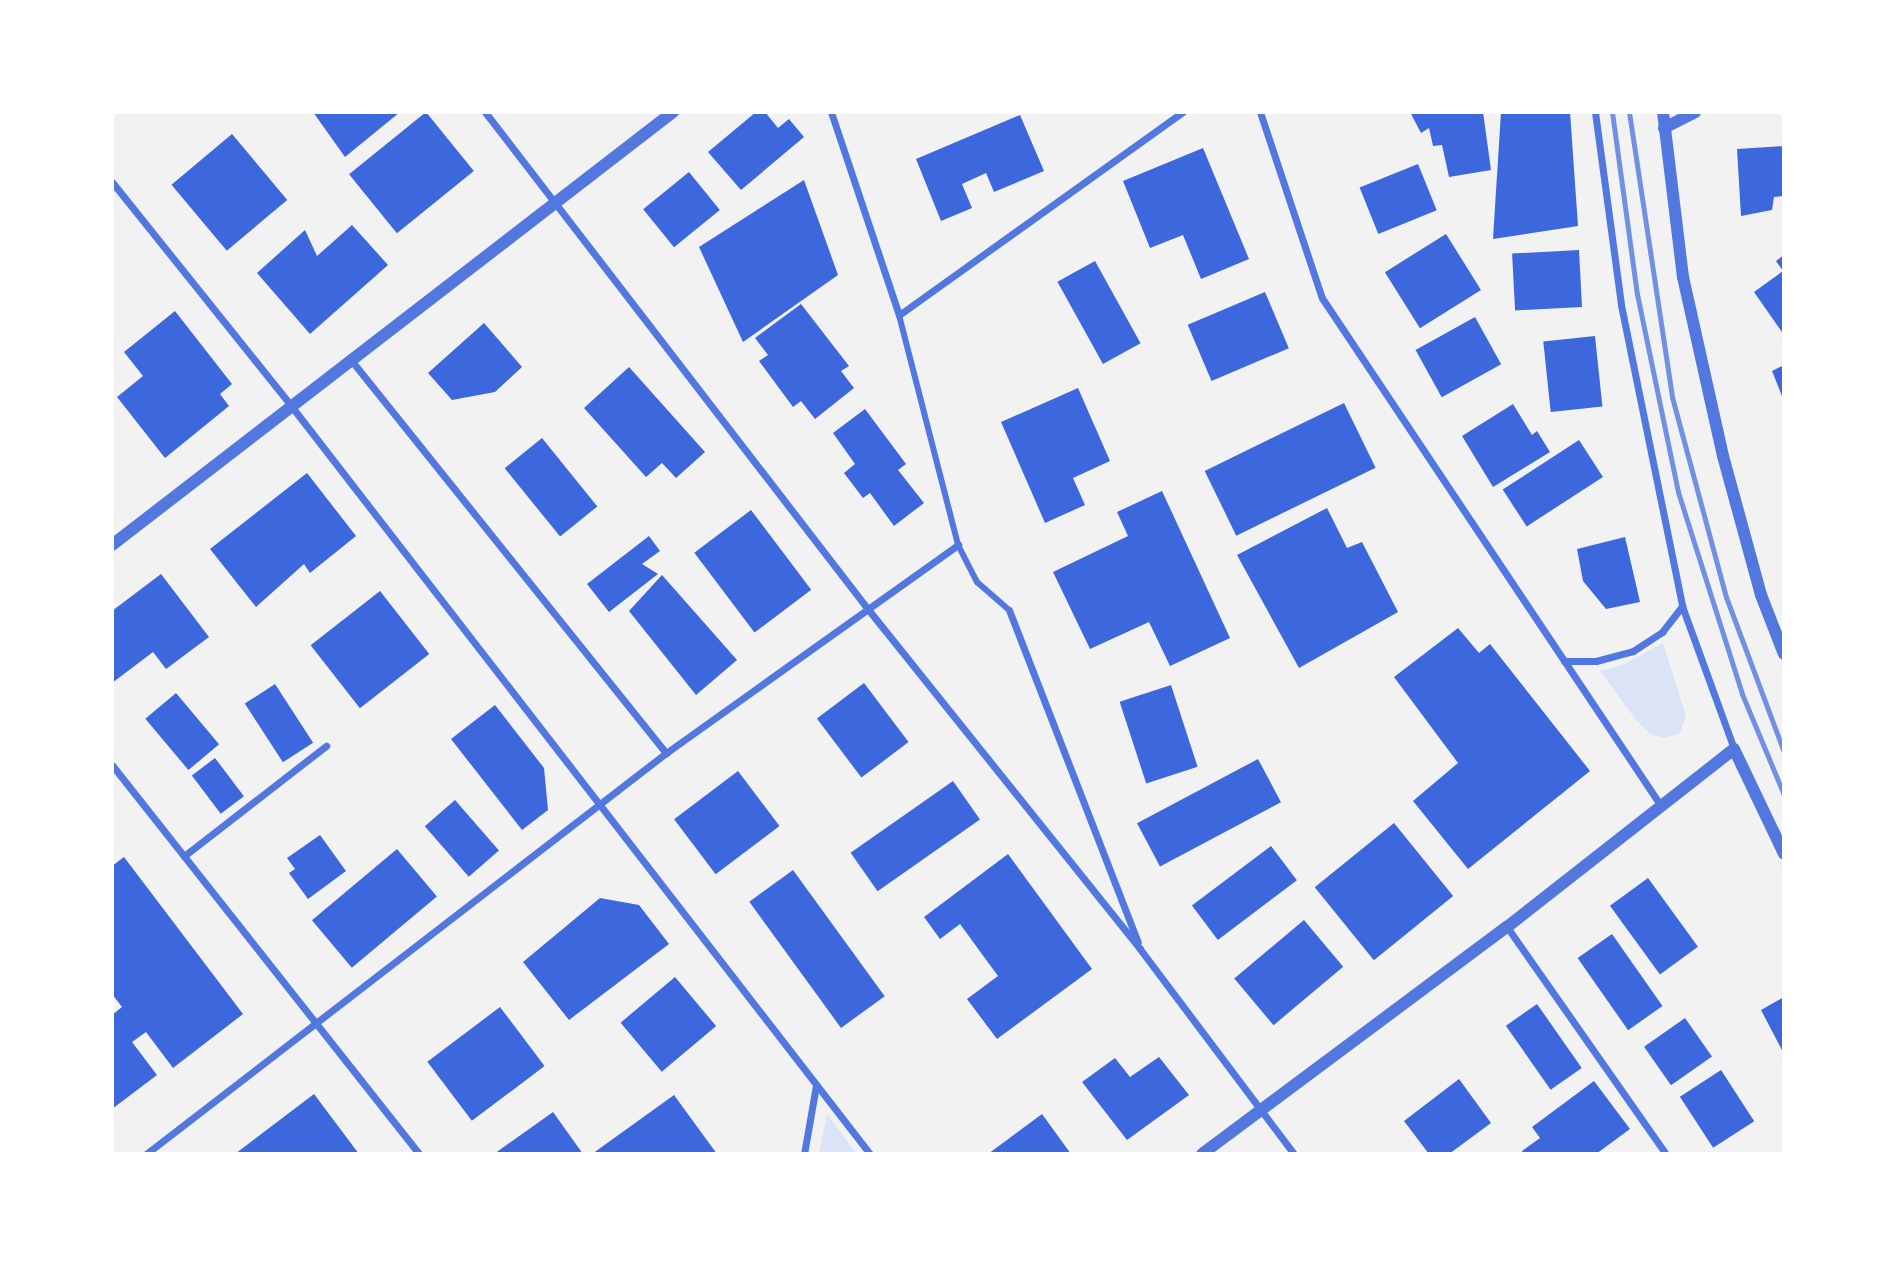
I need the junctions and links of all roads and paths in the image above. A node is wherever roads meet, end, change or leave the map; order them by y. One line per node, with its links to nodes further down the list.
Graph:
1 (485, 112): 11 (street)
2 (673, 112): 11 (street)
3 (831, 112): 12 (street)
4 (1183, 112): 12 (street)
5 (1261, 112): 21 (street)
6 (1595, 112): 17 (street)
7 (1663, 112): 9 (street)
8 (1695, 112): 9 (street)
9 (1664, 128): 20 (street)
10 (112, 182): 14 (street)
11 (556, 202): 13 (street); 18 (street)
12 (899, 315): 16 (street)
13 (351, 360): 14 (street); 24 (street)
14 (292, 407): 15 (street); 27 (street)
15 (112, 545)
16 (958, 545): 18 (street); 19 (street)
17 (1682, 606): 21 (street); 23 (street)
18 (867, 608): 24 (street); 31 (street)
19 (1009, 610): 31 (street)
20 (1784, 654)
21 (1564, 661): 26 (street)
22 (327, 746): 29 (street)
23 (1734, 749): 26 (street); 28 (street)
24 (666, 753): 27 (street)
25 (112, 765): 29 (street)
26 (1661, 806): 30 (street)
27 (597, 807): 32 (street); 33 (street)
28 (1784, 854)
29 (184, 856): 32 (street)
30 (1507, 927): 34 (street); 41 (street)
31 (1140, 949): 34 (street)
32 (316, 1024): 35 (street); 36 (street)
33 (816, 1085): 37 (street); 38 (street)
34 (1260, 1110): 39 (street); 40 (street)
35 (146, 1154)
36 (419, 1154)
37 (804, 1154)
38 (870, 1154)
39 (1202, 1154)
40 (1294, 1154)
41 (1665, 1154)

